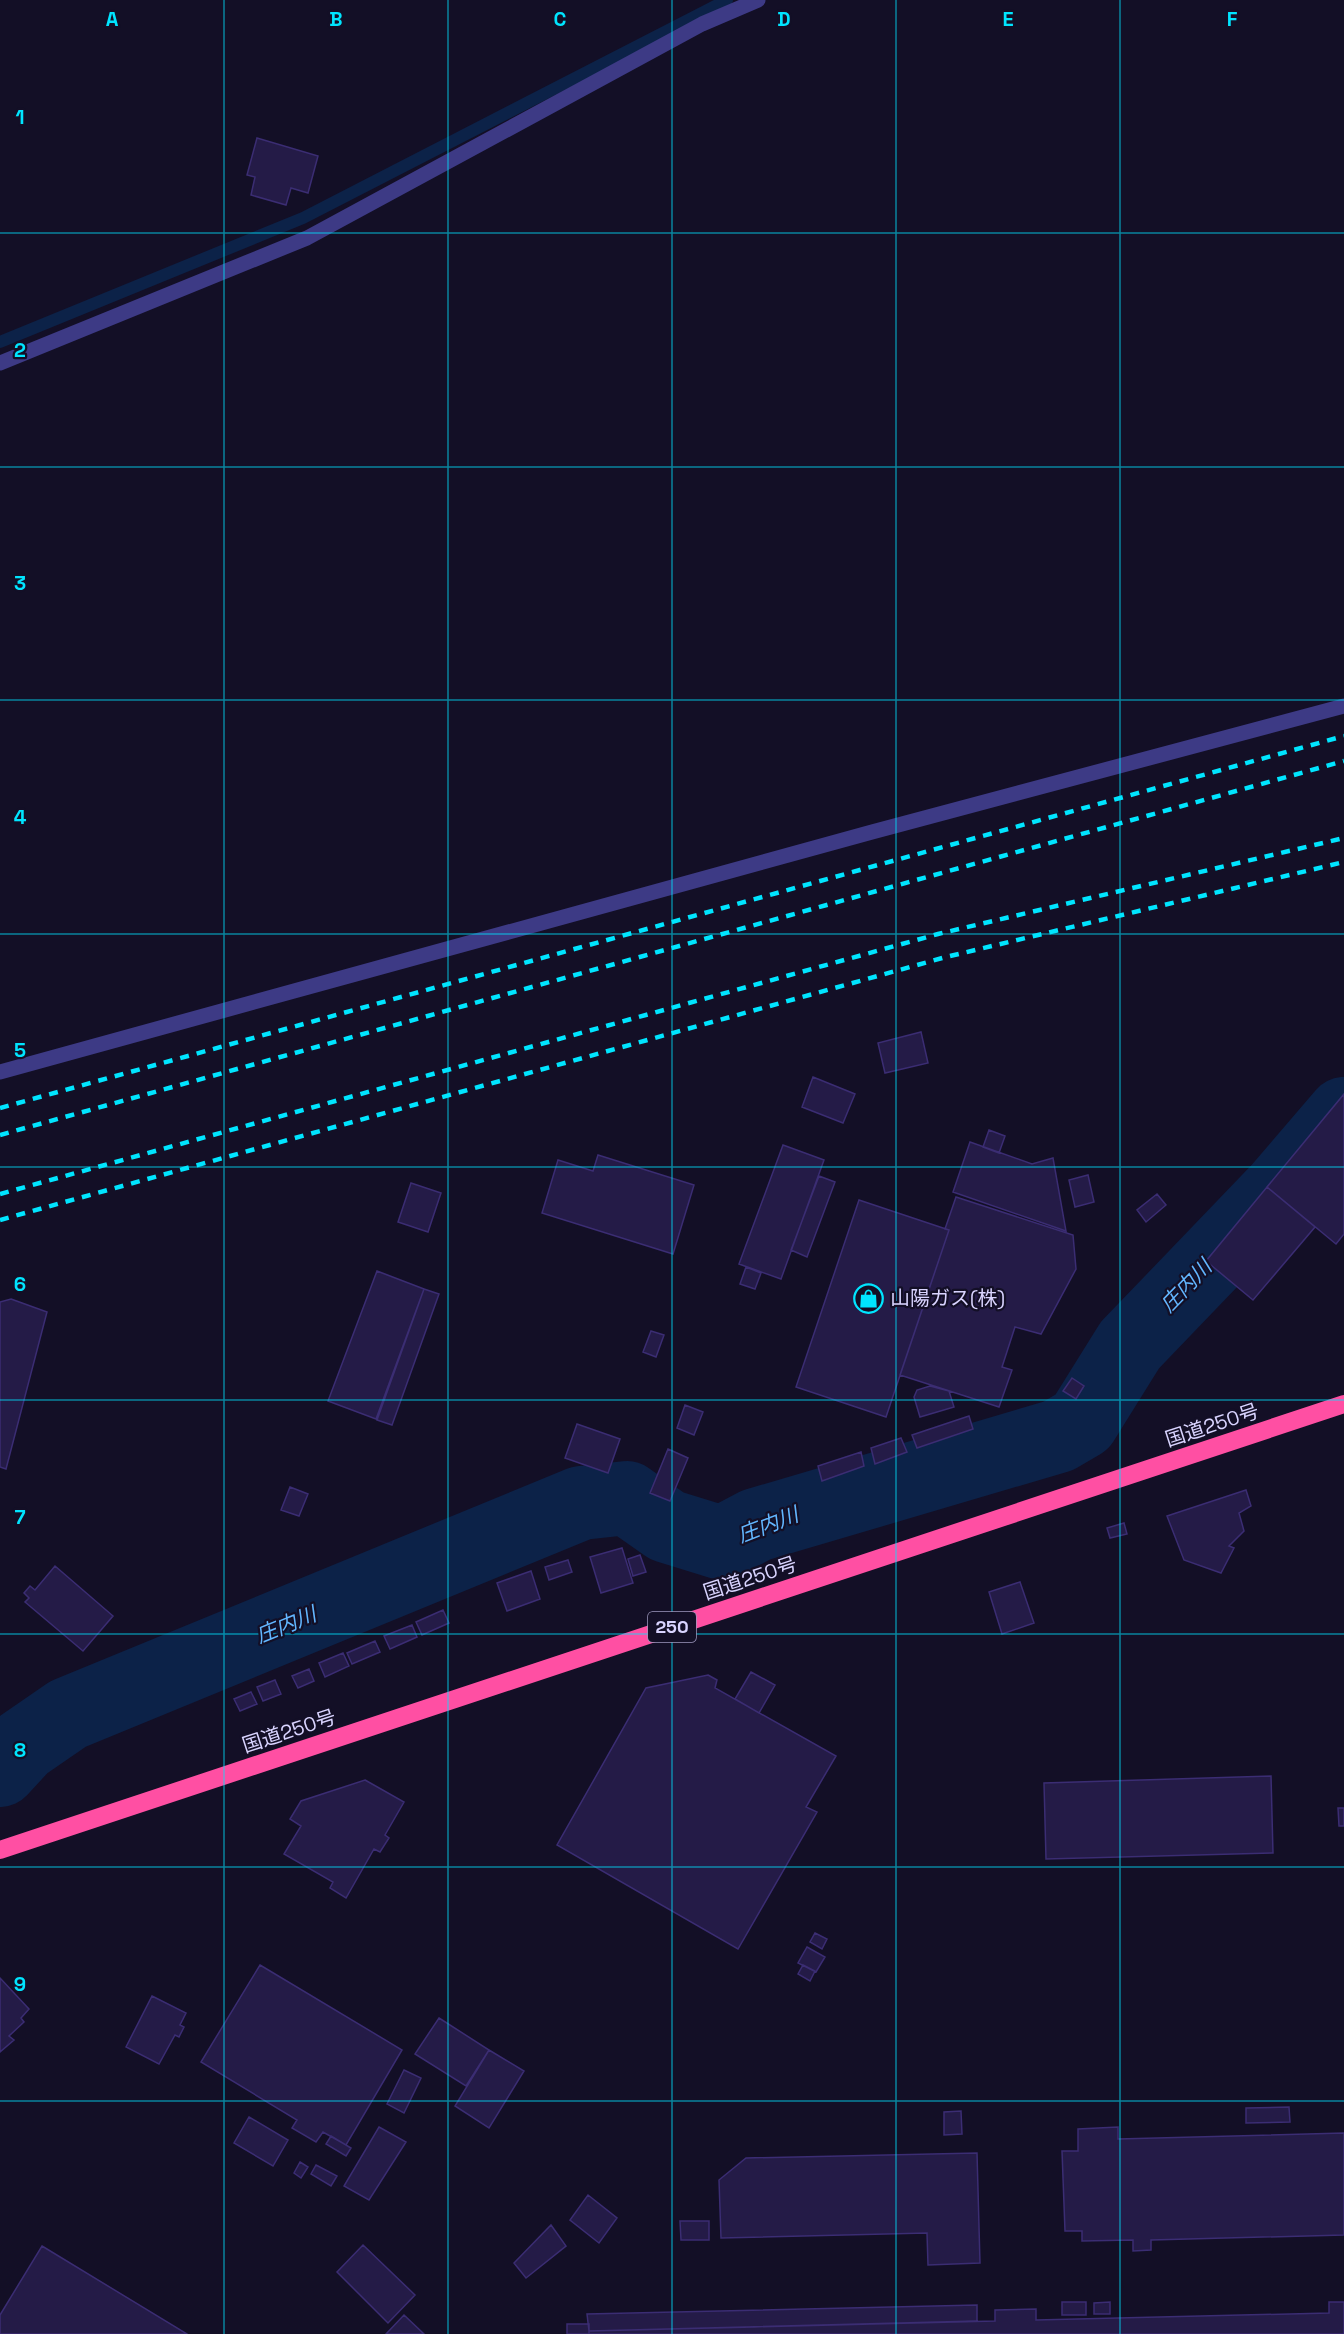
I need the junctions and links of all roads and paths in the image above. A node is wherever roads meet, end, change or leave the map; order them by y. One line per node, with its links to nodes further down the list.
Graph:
1 (758, 0): 2 (street)
2 (0, 363)
3 (1344, 706): 4 (street)
4 (0, 1072)
5 (1344, 1404): 6 (highway, 国道250号 / 250)
6 (0, 1850)

